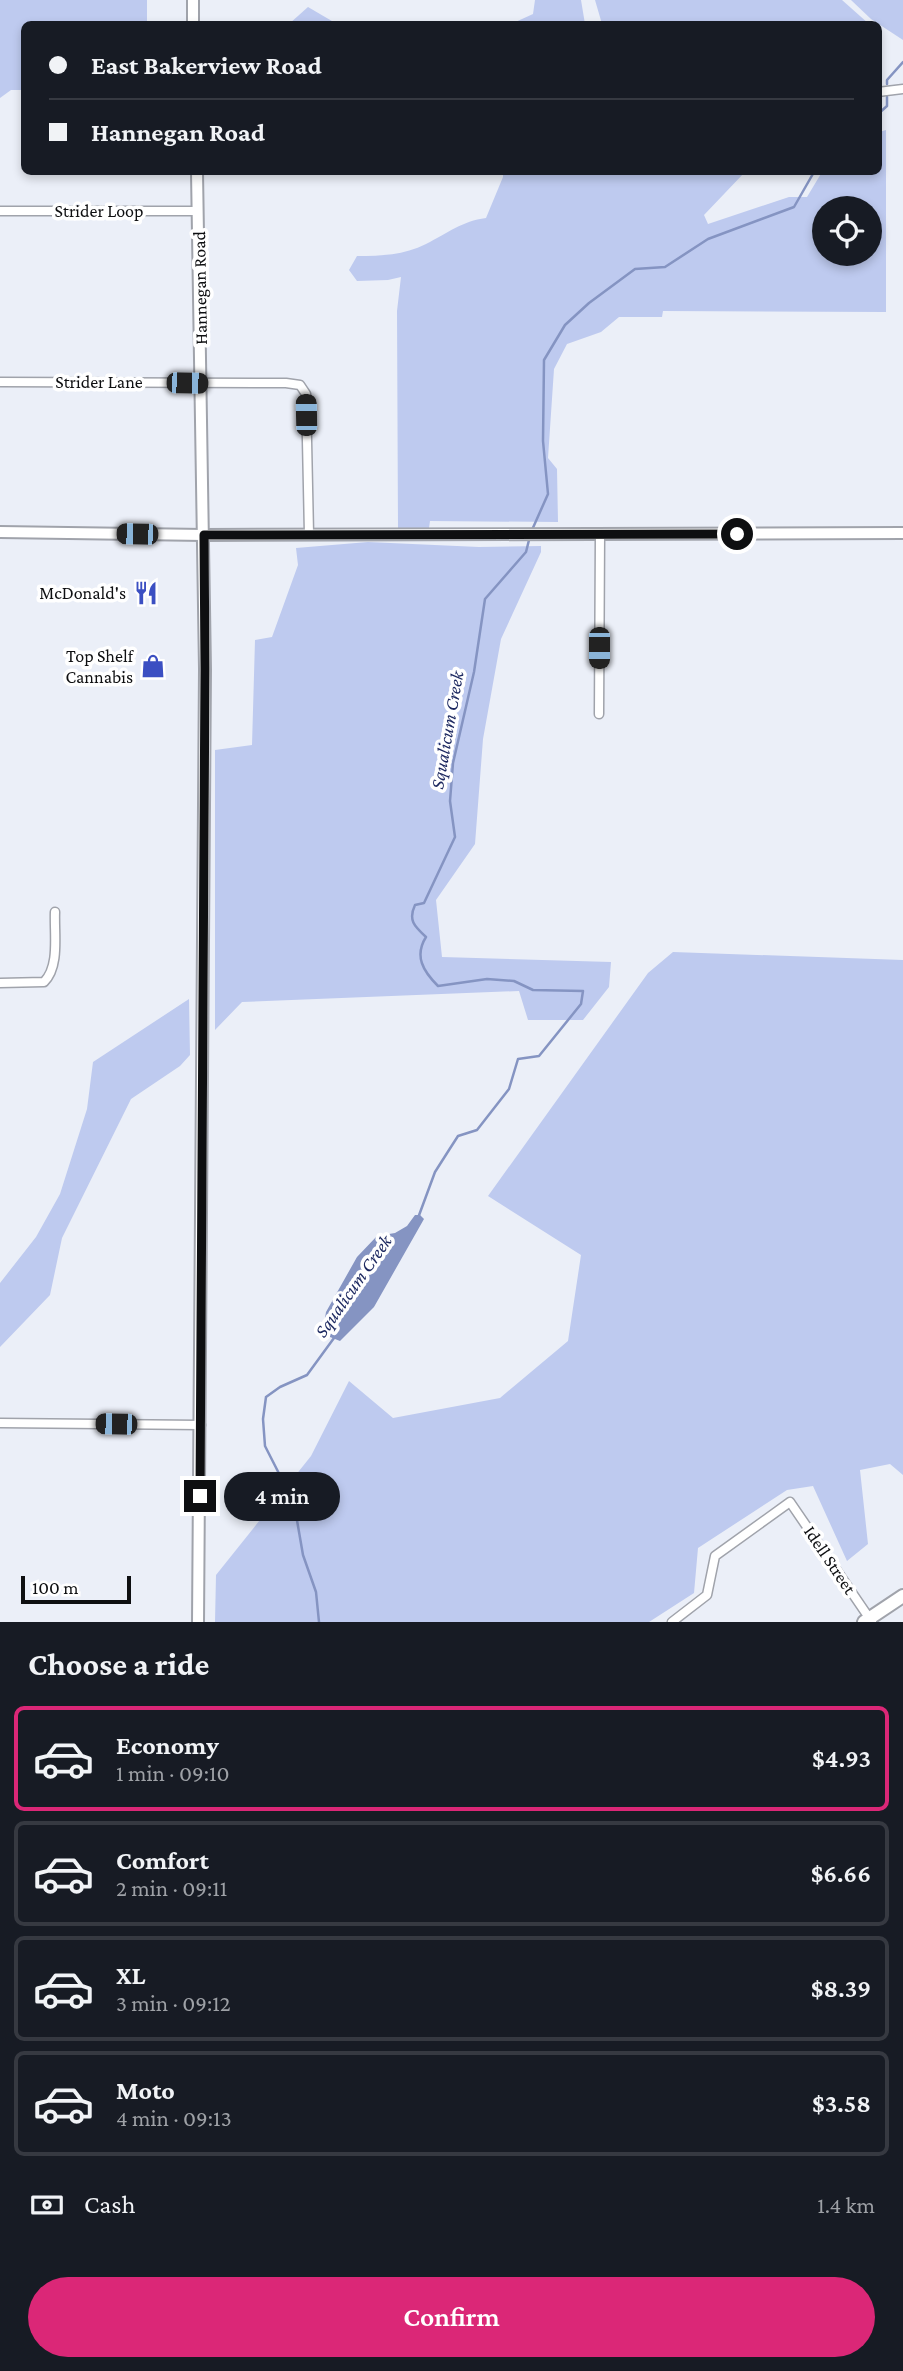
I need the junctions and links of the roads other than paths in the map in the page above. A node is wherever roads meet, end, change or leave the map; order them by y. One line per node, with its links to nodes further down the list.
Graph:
1 (193, 0): 2 (main road)
2 (193, 21)
3 (903, 89): 4 (street)
4 (882, 92)
5 (197, 175): 7 (main road, Hannegan Road)
6 (0, 211): 7 (street, Strider Loop)
7 (198, 211): 9 (main road, Hannegan Road)
8 (0, 382): 9 (street, Strider Lane)
9 (202, 383): 11 (street, Strider Lane); 14 (main road, Hannegan Road)
10 (0, 532): 14 (main road)
11 (309, 534): 12 (main road); 14 (main road)
12 (600, 534): 13 (main road); 15 (street)
13 (903, 534)
14 (204, 535): 19 (main road, Hannegan Road)
15 (599, 715)
16 (55, 912): 17 (street)
17 (0, 983)
18 (0, 1423): 19 (street)
19 (201, 1425): 22 (main road, Hannegan Road)
20 (903, 1595): 21 (main road)
21 (868, 1621): 23 (street, Idell Street)
22 (198, 1622)
23 (672, 1622)

